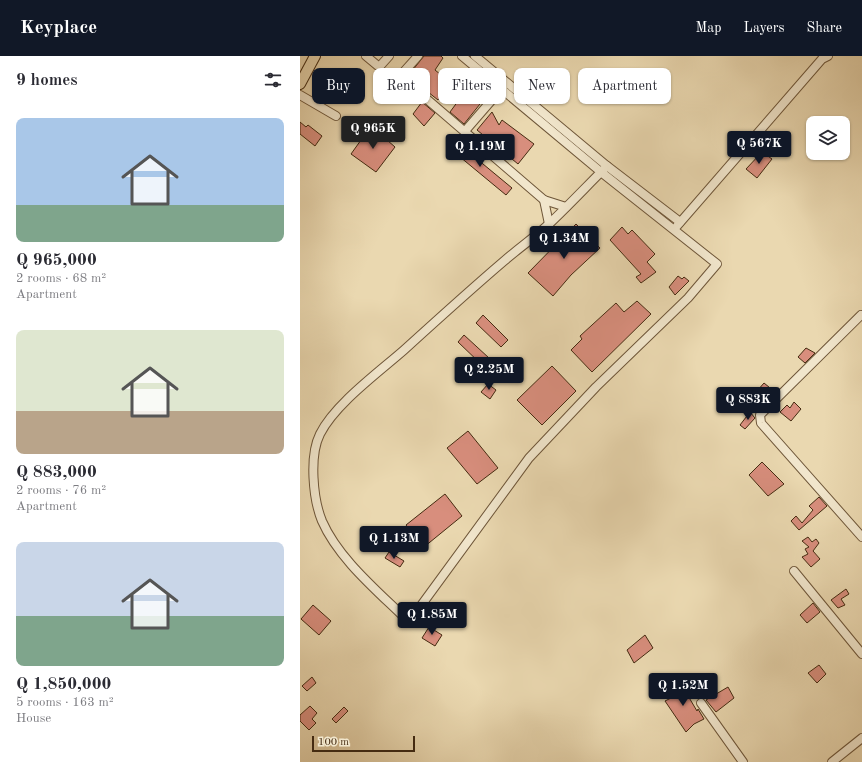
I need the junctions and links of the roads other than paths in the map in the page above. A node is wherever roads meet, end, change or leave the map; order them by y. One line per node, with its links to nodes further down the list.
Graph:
1 (366, 56): 2 (street)
2 (389, 56)
3 (418, 56): 15 (street)
4 (462, 56): 8 (street)
5 (474, 56): 9 (street)
6 (828, 56): 19 (street)
7 (312, 57): 10 (main road)
8 (479, 68)
9 (486, 68)
10 (300, 84)
11 (506, 88): 16 (street)
12 (300, 95): 14 (street)
13 (488, 104): 15 (street)
14 (336, 116)
15 (465, 131): 17 (street)
16 (604, 169): 18 (street); 19 (street); 21 (street)
17 (544, 200): 18 (street); 20 (street)
18 (566, 207): 20 (street)
19 (680, 222): 21 (street)
20 (549, 224): 21 (street)
21 (673, 230)
22 (861, 315): 23 (street)
23 (862, 537)
24 (794, 571): 25 (street)
25 (862, 654)
26 (701, 703): 28 (street)
27 (862, 738): 29 (street)
28 (744, 762)
29 (832, 762)

